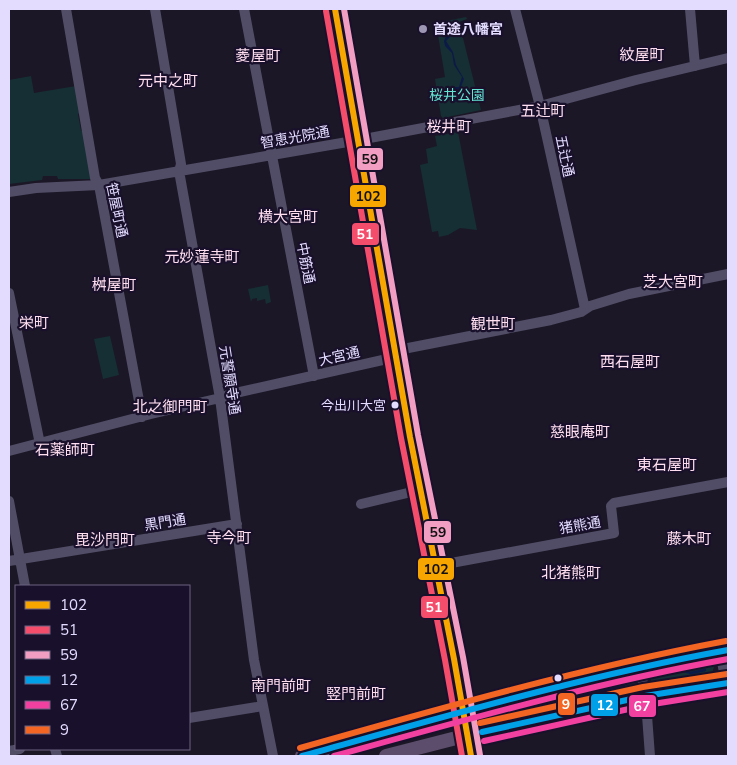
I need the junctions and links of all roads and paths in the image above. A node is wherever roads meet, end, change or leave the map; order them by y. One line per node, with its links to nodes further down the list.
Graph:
1 (66, 9): 13 (street, 笹屋町通)
2 (155, 9): 12 (street, 元誓願寺通)
3 (244, 9): 11 (street, 中筋通)
4 (335, 9): 10 (main road)
5 (515, 9): 9 (street, 五辻通)
6 (690, 9): 8 (street)
7 (728, 58): 8 (street, 智恵光院通)
8 (695, 66): 9 (street, 智恵光院通)
9 (540, 106): 10 (street, 智恵光院通); 17 (street, 五辻通)
10 (359, 140): 11 (street, 智恵光院通); 18 (main road)
11 (272, 155): 12 (street, 智恵光院通); 19 (street, 中筋通)
12 (179, 171): 13 (street, 智恵光院通); 20 (street, 元誓願寺通)
13 (99, 185): 14 (street, 智恵光院通); 21 (street, 笹屋町通)
14 (9, 192)
15 (728, 274): 17 (street, 大宮通)
16 (9, 293): 22 (street)
17 (585, 309): 18 (street, 大宮通)
18 (396, 358): 19 (street, 大宮通); 25 (main road)
19 (314, 376): 20 (street, 大宮通)
20 (220, 398): 21 (street, 大宮通); 28 (street, 元誓願寺通)
21 (142, 417): 22 (street, 大宮通)
22 (40, 444): 23 (street, 大宮通)
23 (9, 451)
24 (728, 482): 30 (street, 猪熊通)
25 (420, 490): 27 (street); 30 (main road)
26 (9, 501): 29 (street)
27 (362, 504)
28 (238, 524): 29 (street, 黒門通); 36 (street, 元誓願寺通)
29 (14, 560): 31 (street)
30 (435, 566): 37 (main road)
31 (24, 585)
32 (724, 650): 33 (main road); 34 (street)
33 (640, 666): 35 (street); 37 (main road)
34 (727, 683): 35 (main road)
35 (645, 696): 39 (main road); 44 (street)
36 (263, 706): 38 (street); 40 (street, 元誓願寺通)
37 (464, 710): 39 (main road); 41 (main road)
38 (190, 718)
39 (468, 735): 42 (main road); 43 (main road)
40 (274, 756)
41 (302, 756)
42 (386, 756)
43 (471, 756)
44 (650, 756)

